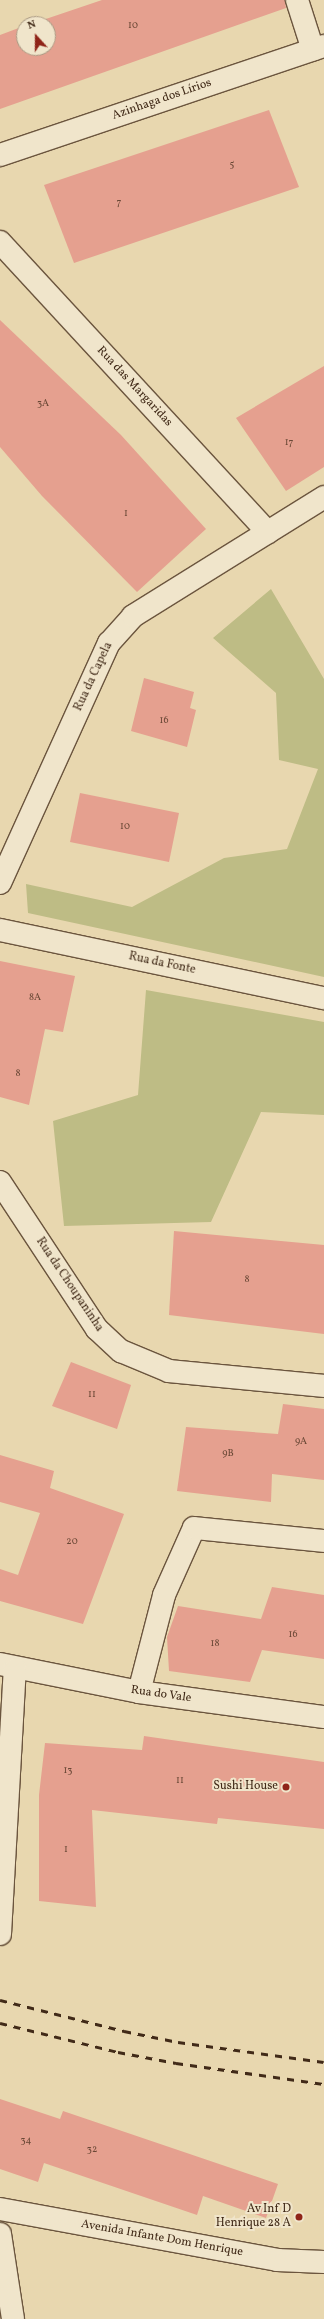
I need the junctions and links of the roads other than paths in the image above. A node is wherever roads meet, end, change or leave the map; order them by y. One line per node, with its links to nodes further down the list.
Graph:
1 (297, 0): 2 (street)
2 (318, 48): 3 (street, Azinhaga dos Lírios)
3 (0, 155)
4 (0, 242): 6 (street, Rua das Margaridas)
5 (324, 497): 6 (street, Rua da Capela)
6 (268, 532): 7 (street, Rua da Capela)
7 (0, 883)
8 (0, 930): 9 (street, Rua da Fonte)
9 (324, 998)
10 (0, 1182): 11 (street, Rua da Choupaninha)
11 (324, 1386)
12 (324, 1541): 14 (street)
13 (8, 1666): 14 (street, Rua do Vale); 16 (street)
14 (140, 1692): 15 (street, Rua do Vale)
15 (324, 1717)
16 (0, 1934)
17 (0, 2209): 19 (street, Avenida Infante Dom Henrique)
18 (0, 2234): 20 (street)
19 (324, 2262)
20 (13, 2319)

